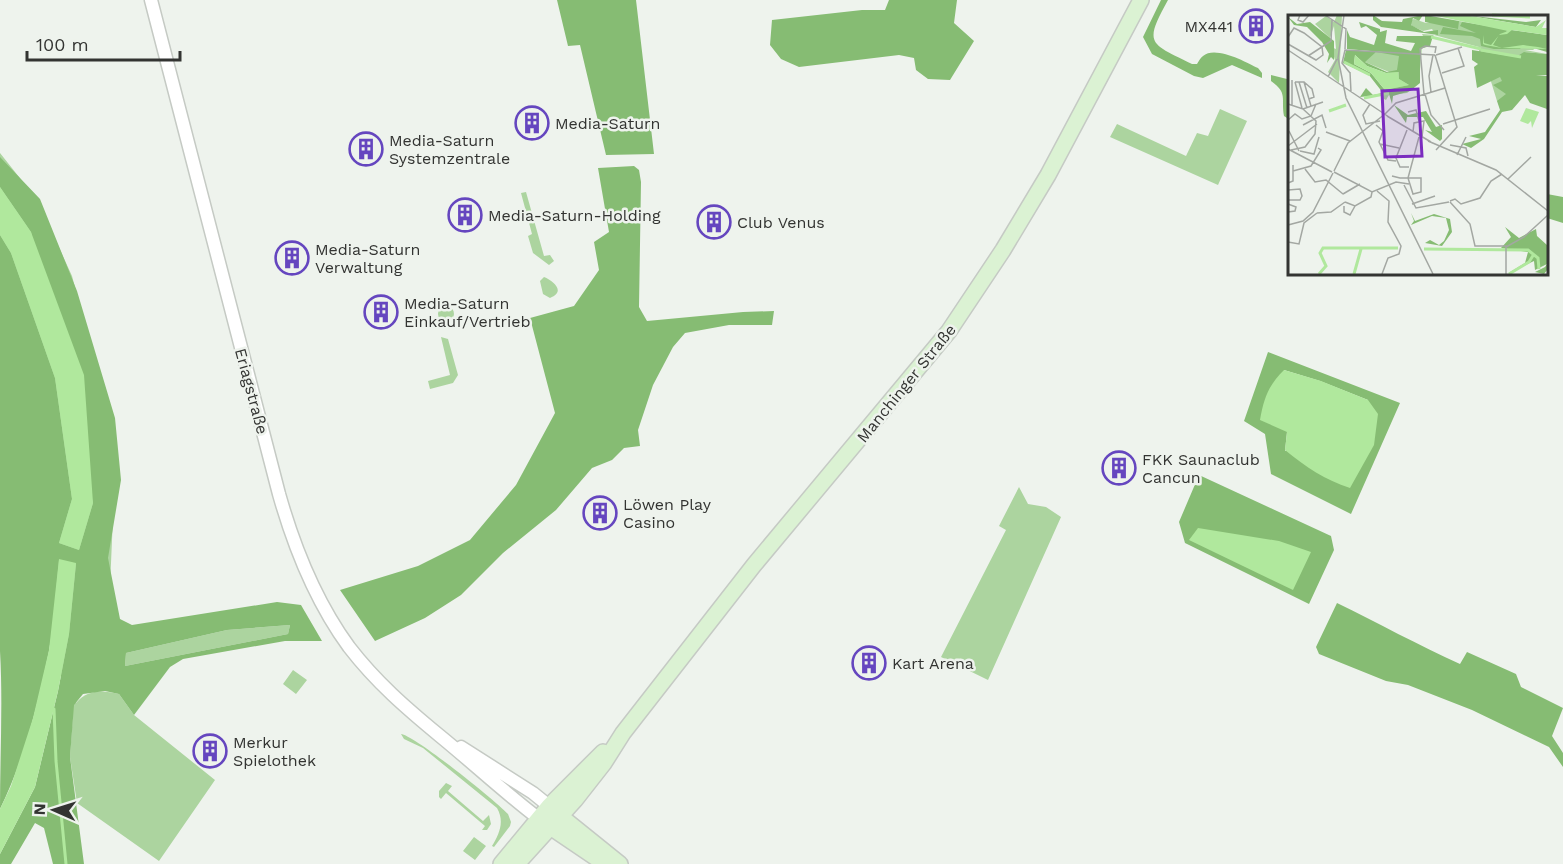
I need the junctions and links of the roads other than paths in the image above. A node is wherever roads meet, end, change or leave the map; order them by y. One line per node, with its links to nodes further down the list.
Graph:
1 (151, 0): 4 (street, Eriagstraße)
2 (1141, 0): 3 (main road, Manchinger Straße)
3 (623, 733): 5 (main road, Manchinger Straße); 6 (main road, Manchinger Straße)
4 (441, 737): 5 (street, Eriagstraße); 7 (street, Eriagstraße)
5 (549, 806): 6 (main road, Eriagstraße); 7 (main road, Manchinger Straße)
6 (561, 816): 8 (main road, Manchinger Straße); 12 (main road, Eriagstraße)
7 (538, 818): 8 (main road); 9 (main road, Manchinger Straße)
8 (550, 828): 10 (main road, Manchinger Straße); 11 (main road)
9 (501, 864)
10 (517, 864)
11 (605, 864)
12 (620, 864)

